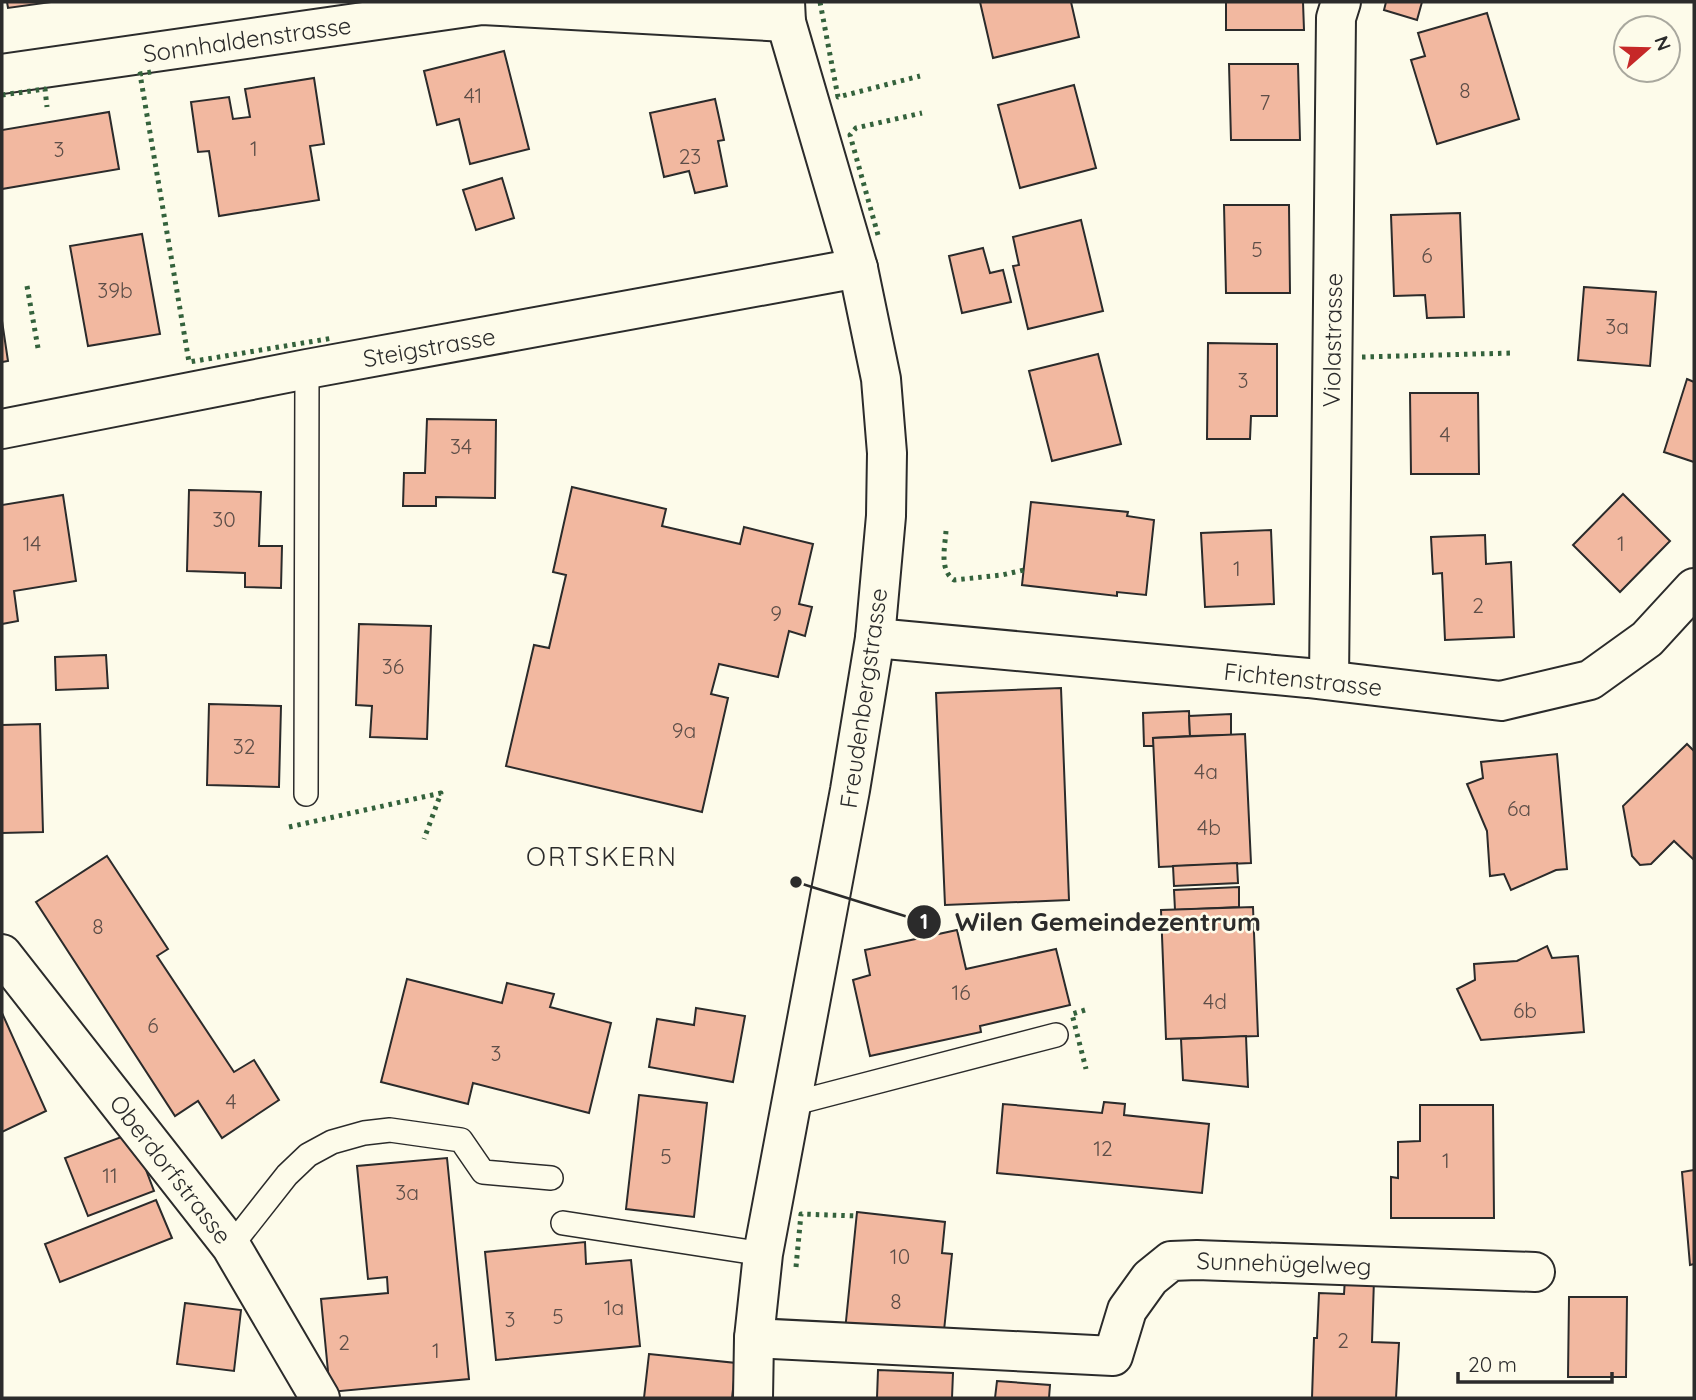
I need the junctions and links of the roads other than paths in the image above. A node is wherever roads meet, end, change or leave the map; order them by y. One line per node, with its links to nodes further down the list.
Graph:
1 (1341, 2): 9 (street, Violastrasse)
2 (786, 12): 3 (street, Sonnhaldenstrasse); 4 (street, Freudenbergstrasse)
3 (2, 74)
4 (858, 268): 5 (street, Steigstrasse); 8 (street, Freudenbergstrasse)
5 (307, 369): 6 (street, Steigstrasse); 10 (lane)
6 (2, 429)
7 (1694, 588): 9 (street, Fichtenstrasse)
8 (875, 638): 9 (street, Fichtenstrasse); 13 (street, Freudenbergstrasse)
9 (1329, 680)
10 (306, 794)
11 (6, 966): 16 (street, Oberdorfstrasse)
12 (1056, 1035): 13 (lane)
13 (791, 1104): 17 (street, Freudenbergstrasse)
14 (551, 1178): 16 (lane)
15 (563, 1223): 17 (lane)
16 (231, 1246): 20 (street, Oberdorfstrasse)
17 (763, 1254): 19 (street, Freudenbergstrasse)
18 (1535, 1272): 19 (street, Sunnehügelweg)
19 (754, 1338): 21 (street, Freudenbergstrasse)
20 (320, 1398)
21 (753, 1398)

